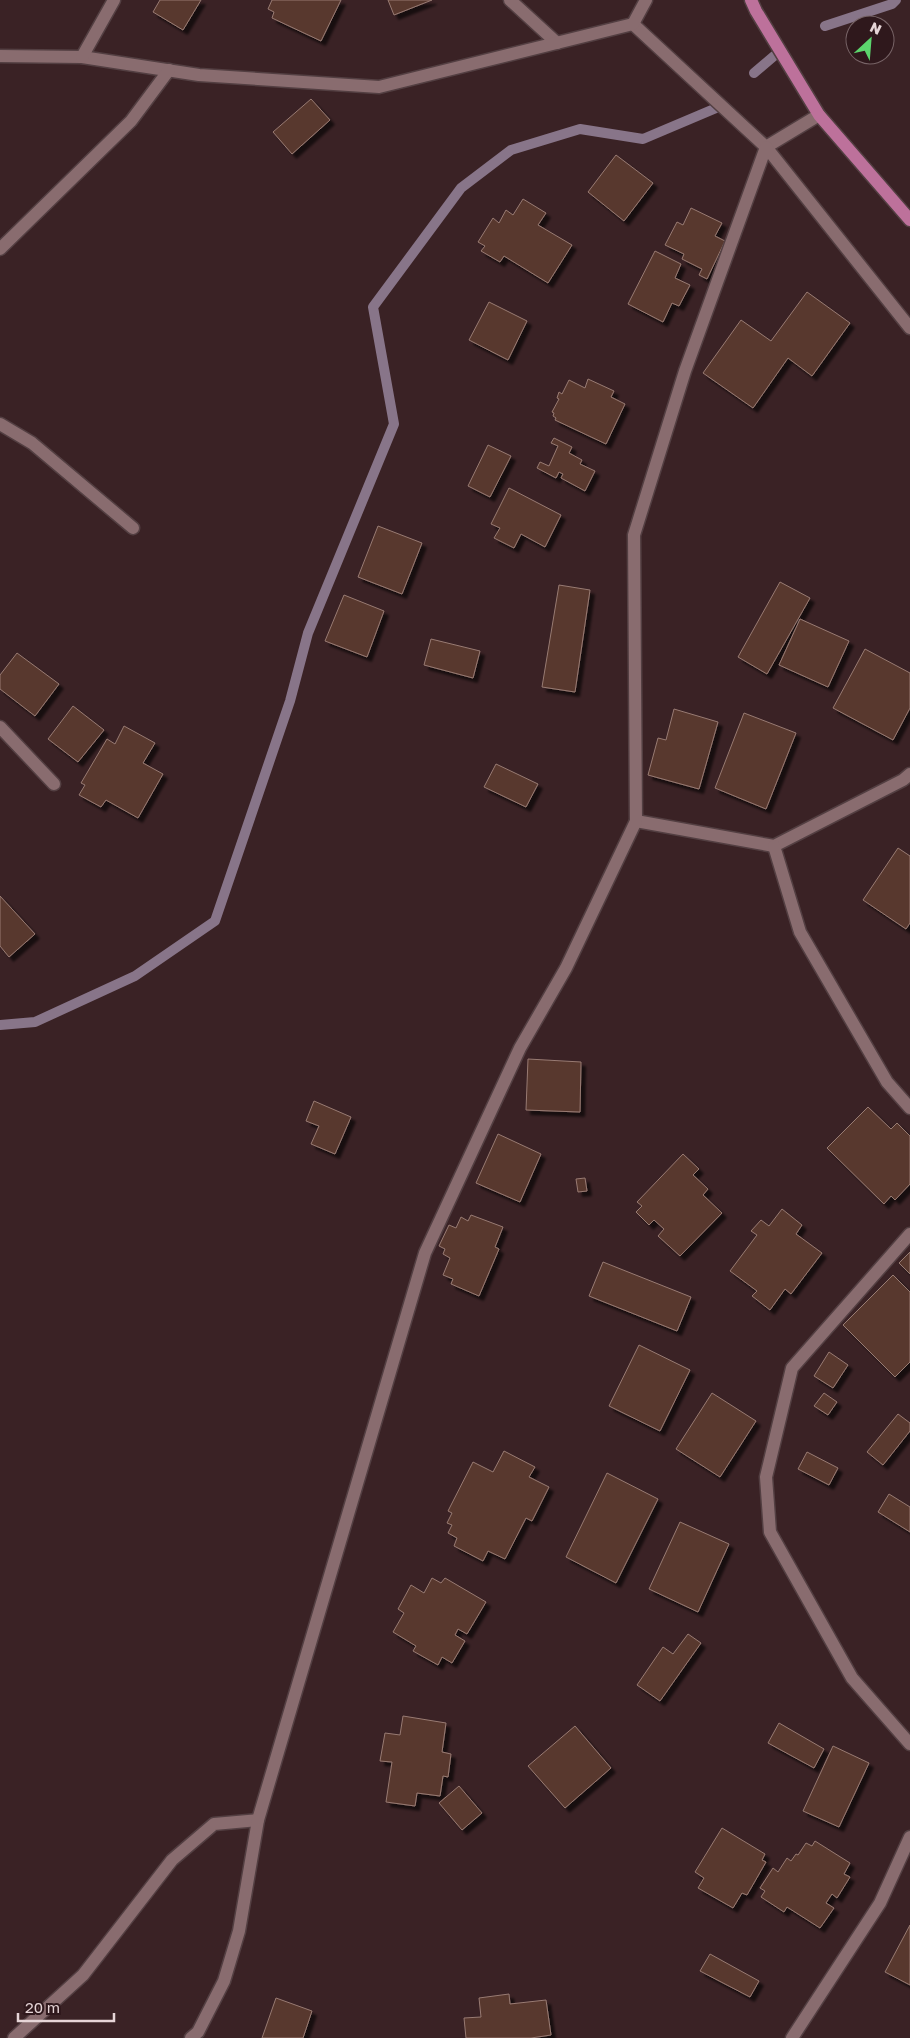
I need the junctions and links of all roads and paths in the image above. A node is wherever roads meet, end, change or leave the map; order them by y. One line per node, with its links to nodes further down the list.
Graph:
1 (114, 0): 8 (street)
2 (510, 0): 6 (street)
3 (646, 0): 5 (street)
4 (751, 0): 10 (main road)
5 (633, 24): 6 (street); 11 (street)
6 (557, 43): 9 (street)
7 (0, 56): 8 (street)
8 (82, 57): 9 (street)
9 (169, 70): 13 (street)
10 (819, 115): 11 (street); 12 (main road)
11 (766, 147): 14 (street); 20 (street)
12 (910, 220)
13 (0, 249)
14 (910, 328)
15 (0, 424): 16 (street)
16 (133, 528)
17 (0, 726): 19 (street)
18 (910, 774): 21 (street)
19 (54, 784)
20 (636, 822): 21 (street); 25 (street)
21 (774, 846): 22 (street)
22 (910, 1108)
23 (910, 1234): 24 (street)
24 (910, 1744)
25 (258, 1820): 27 (street); 28 (street)
26 (910, 1837): 29 (street)
27 (14, 2038)
28 (191, 2038)
29 (792, 2038)

